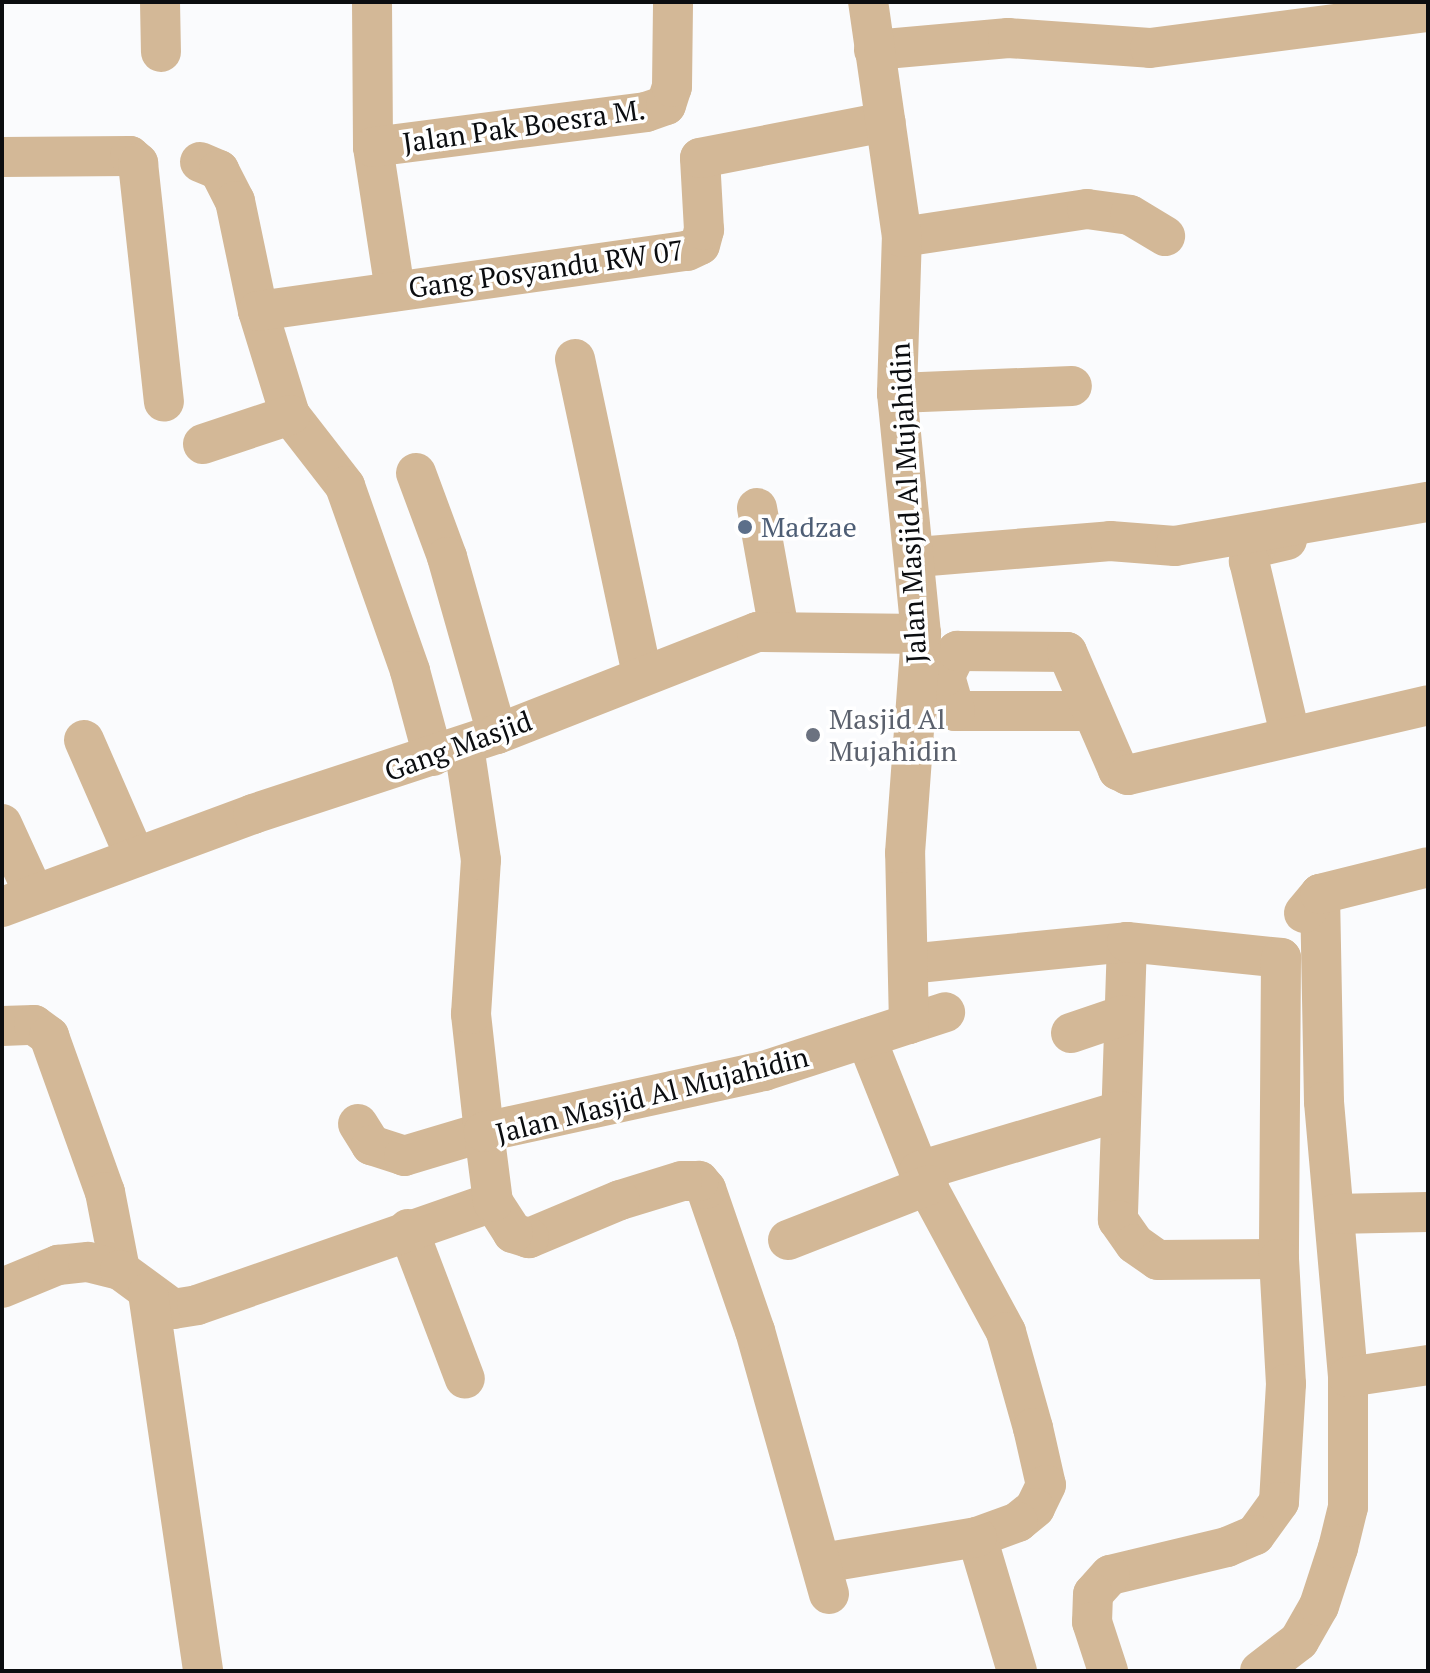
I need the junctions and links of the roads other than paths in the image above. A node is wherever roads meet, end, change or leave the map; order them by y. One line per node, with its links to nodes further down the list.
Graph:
1 (160, 2): 8 (street)
2 (372, 2): 10 (street, Jalan Pak Boesra M.)
3 (673, 2): 10 (street, Jalan Pak Boesra M.)
4 (868, 2): 7 (street, Jalan Masjid Al Mujahidin)
5 (1427, 12): 6 (street)
6 (1269, 18): 7 (street)
7 (874, 50): 9 (street, Jalan Masjid Al Mujahidin)
8 (161, 52)
9 (886, 122): 14 (street, Jalan Masjid Al Mujahidin); 15 (street, Gang Posyandu RW 07)
10 (373, 147): 15 (street)
11 (2, 157): 20 (street)
12 (200, 162): 16 (street)
13 (1165, 236): 14 (street)
14 (902, 237): 19 (street, Jalan Masjid Al Mujahidin)
15 (395, 291): 16 (street, Gang Posyandu RW 07)
16 (258, 311): 21 (street)
17 (575, 359): 30 (street)
18 (1072, 386): 19 (street)
19 (897, 393): 27 (street, Jalan Masjid Al Mujahidin)
20 (164, 402)
21 (290, 415): 22 (street); 35 (street)
22 (203, 444)
23 (416, 473): 35 (street)
24 (1428, 502): 27 (street)
25 (757, 508): 28 (street)
26 (1428, 514): 33 (street)
27 (917, 557): 29 (street, Jalan Masjid Al Mujahidin)
28 (779, 630): 29 (street, Gang Masjid); 30 (street, Gang Masjid)
29 (921, 634): 43 (street, Jalan Masjid Al Mujahidin)
30 (642, 675): 35 (street, Gang Masjid)
31 (1428, 705): 33 (street)
32 (1092, 711): 33 (street)
33 (1290, 735)
34 (84, 740): 37 (street)
35 (465, 745): 37 (street, Gang Masjid); 50 (street)
36 (2, 824): 40 (street)
37 (135, 857): 40 (street, Gang Masjid)
38 (1428, 867): 39 (street)
39 (1320, 894): 42 (street); 54 (street)
40 (18, 901)
41 (1127, 942): 42 (street); 43 (street); 44 (street)
42 (1281, 958): 57 (street)
43 (908, 964): 47 (street, Jalan Masjid Al Mujahidin)
44 (1124, 1015): 46 (street); 48 (street)
45 (2, 1026): 58 (street)
46 (1071, 1033)
47 (866, 1038): 50 (street, Jalan Masjid Al Mujahidin); 51 (street)
48 (1120, 1111): 51 (street); 57 (street)
49 (358, 1124): 50 (street)
50 (484, 1132): 52 (street, Jalan Masjid Al Mujahidin)
51 (924, 1178): 56 (street); 63 (street)
52 (493, 1202): 55 (street); 63 (street)
53 (1428, 1212): 54 (street)
54 (1334, 1214): 61 (street)
55 (408, 1229): 58 (street); 62 (street)
56 (788, 1240)
57 (1279, 1259): 66 (street)
58 (134, 1282): 59 (street); 64 (street)
59 (2, 1288)
60 (1428, 1365): 61 (street)
61 (1348, 1377): 67 (street)
62 (465, 1379)
63 (977, 1537): 65 (street)
64 (203, 1671)
65 (1017, 1671)
66 (1108, 1671)
67 (1260, 1671)

